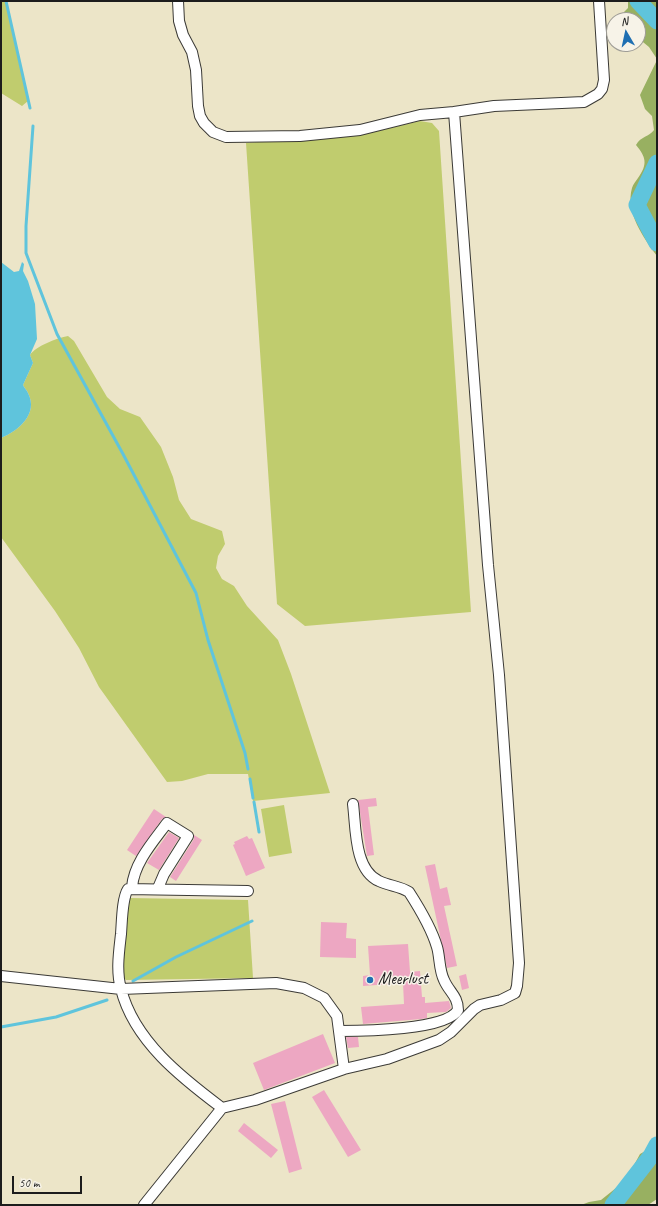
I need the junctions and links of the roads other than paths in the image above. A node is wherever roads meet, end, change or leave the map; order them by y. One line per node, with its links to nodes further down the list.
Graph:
1 (178, 1): 3 (street)
2 (599, 1): 3 (street)
3 (454, 112): 11 (street)
4 (353, 804): 10 (street)
5 (132, 887): 6 (street); 6 (street); 9 (street)
6 (158, 888): 7 (street)
7 (248, 892)
8 (1, 976): 9 (street)
9 (121, 989): 10 (street); 12 (street)
10 (340, 1031): 11 (street)
11 (344, 1069): 12 (street)
12 (222, 1108): 13 (street)
13 (144, 1205)

